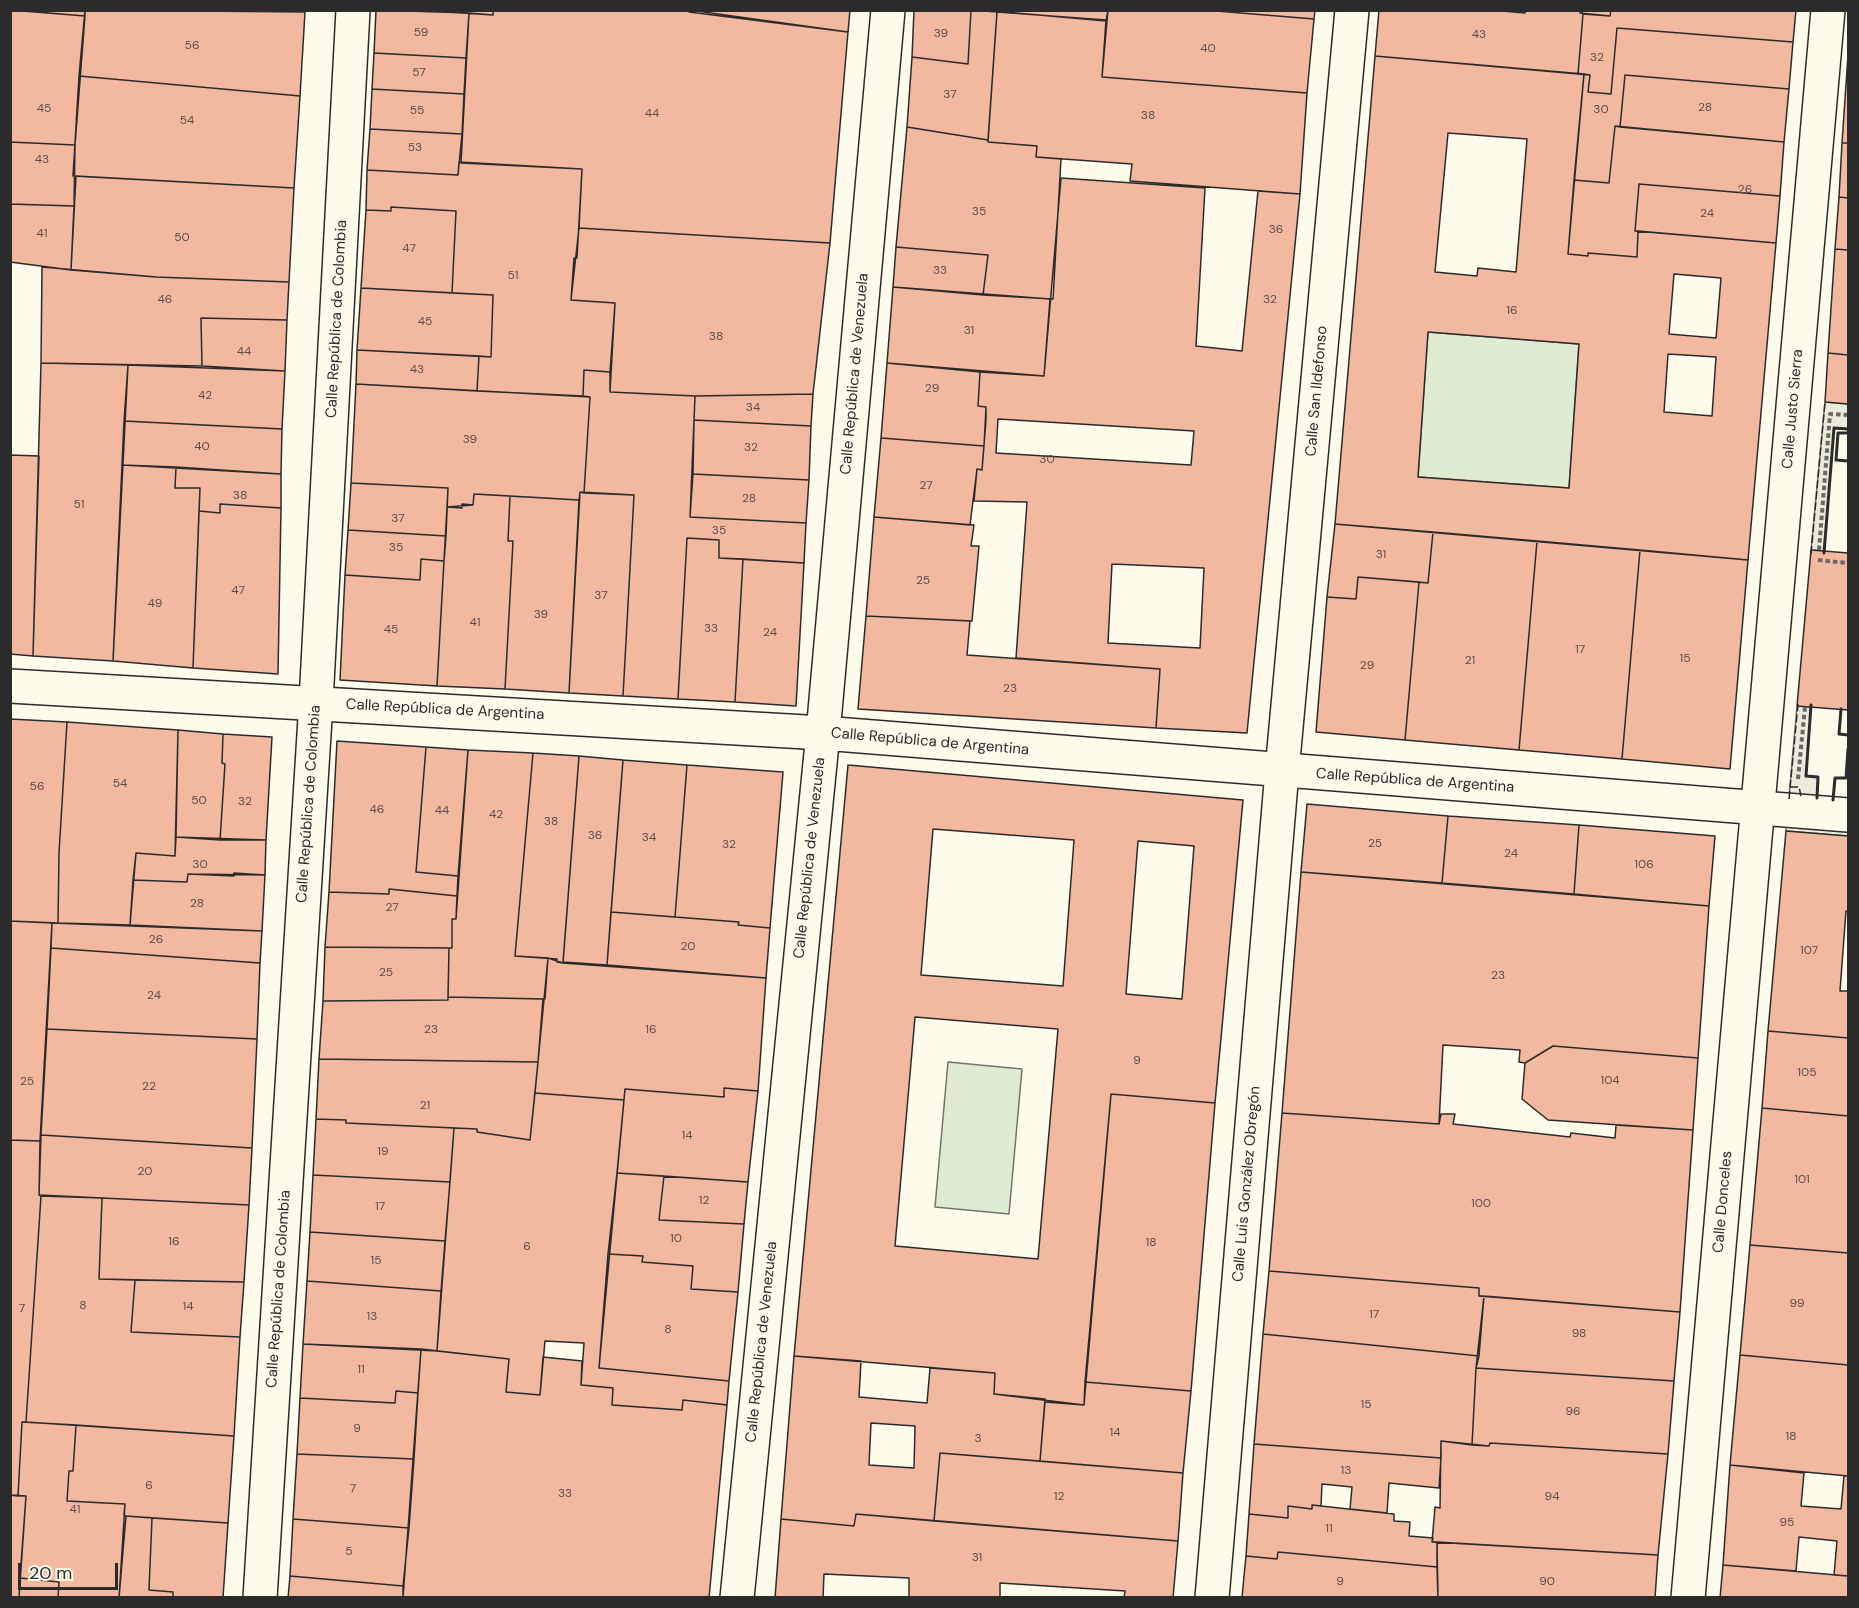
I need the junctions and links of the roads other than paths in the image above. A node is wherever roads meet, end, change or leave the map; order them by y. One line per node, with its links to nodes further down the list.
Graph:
1 (353, 10): 6 (street, Calle República de Colombia)
2 (888, 10): 7 (street, Calle República de Venezuela)
3 (1352, 10): 8 (street, Calle San Ildefonso)
4 (1828, 10): 9 (street, Calle Justo Sierra)
5 (10, 686): 6 (street, Calle República de Argentina)
6 (316, 702): 7 (street, Calle República de Argentina); 11 (street, Calle República de Colombia)
7 (823, 733): 8 (street, Calle República de Argentina); 12 (street, Calle República de Venezuela)
8 (1282, 771): 9 (street, Calle República de Argentina); 13 (street, Calle Luis González Obregón)
9 (1758, 807): 10 (street, Calle República de Argentina); 14 (street, Calle Donceles)
10 (1848, 815)
11 (260, 1598)
12 (737, 1598)
13 (1212, 1598)
14 (1688, 1598)

